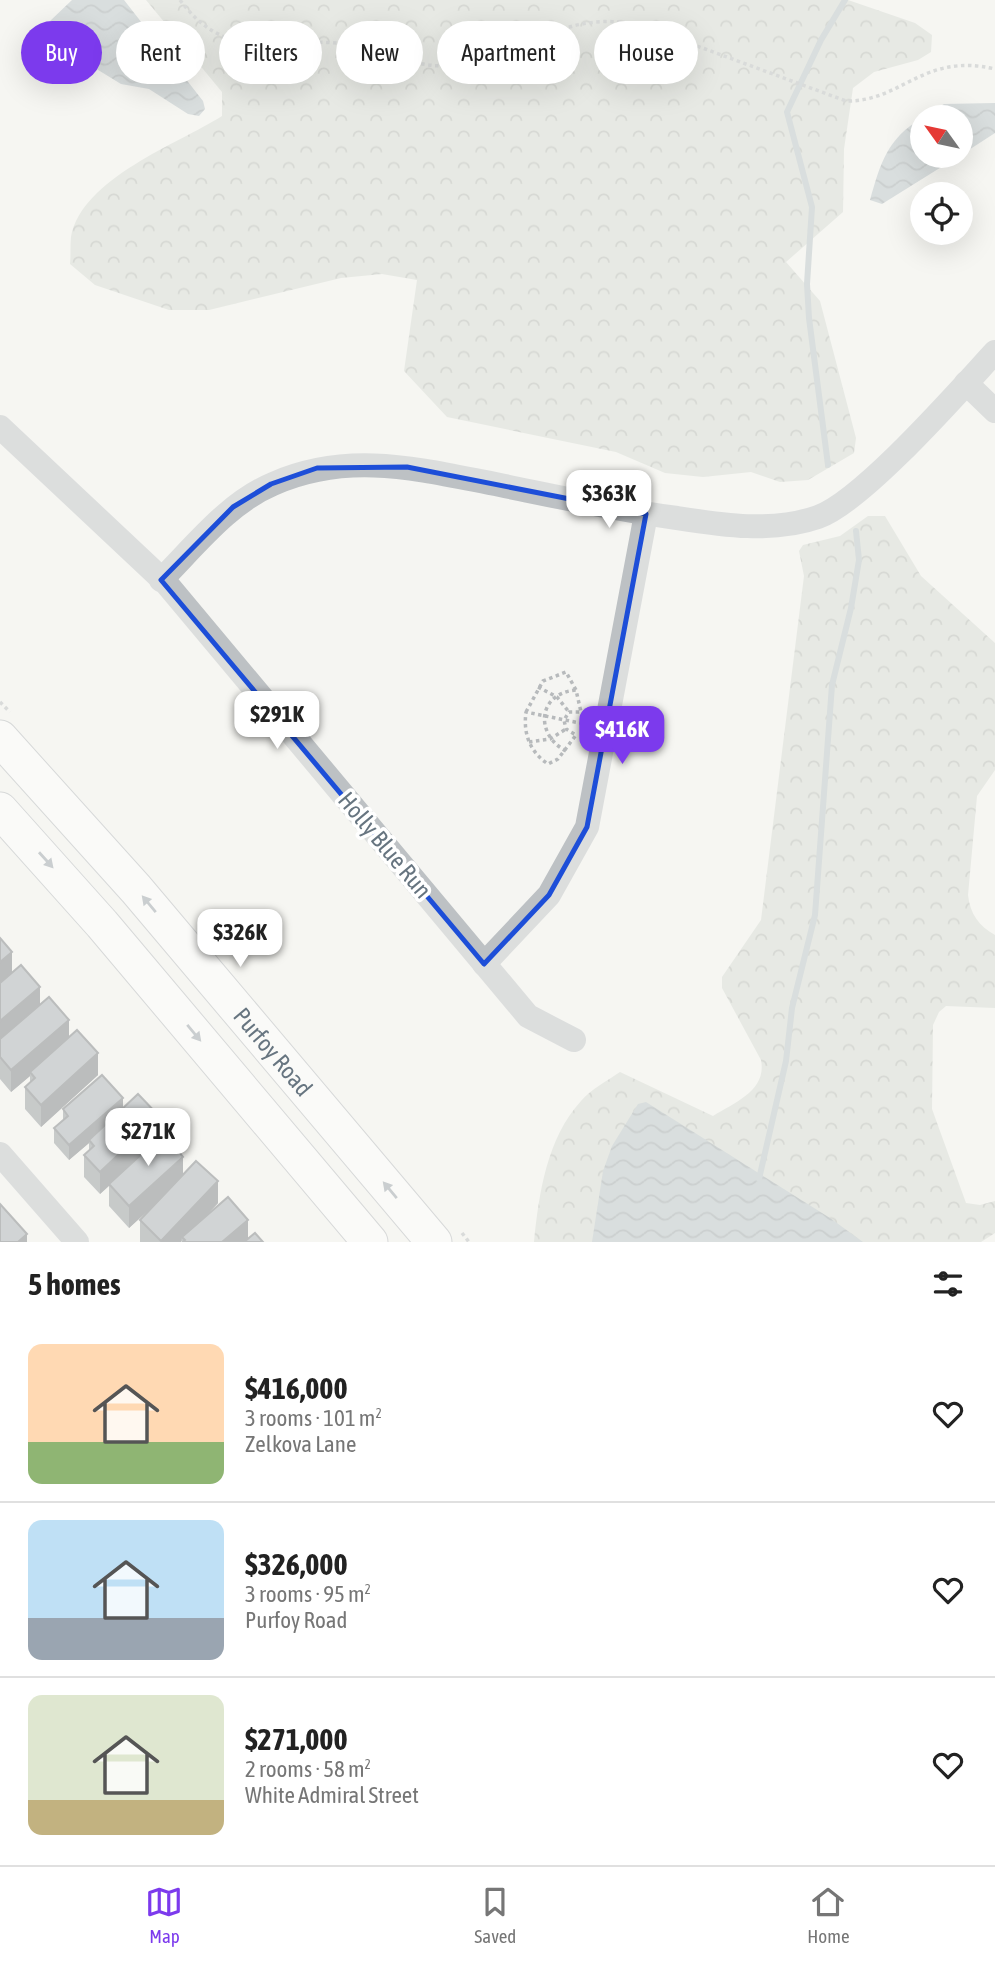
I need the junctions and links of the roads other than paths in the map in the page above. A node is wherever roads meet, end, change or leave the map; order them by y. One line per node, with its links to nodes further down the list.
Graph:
1 (995, 352): 2 (street)
2 (966, 383): 3 (street); 5 (street)
3 (995, 411)
4 (0, 427): 6 (street, Holly Blue Run)
5 (646, 514): 6 (street); 9 (street)
6 (161, 580): 9 (street, Holly Blue Run)
7 (0, 738): 14 (street, Purfoy Road, one-way to 7)
8 (0, 810): 13 (street, Purfoy Road, one-way to 13)
9 (484, 964): 10 (street, Holly Blue Run)
10 (574, 1040)
11 (2, 1160): 12 (street)
12 (77, 1242)
13 (370, 1242)
14 (435, 1242)

